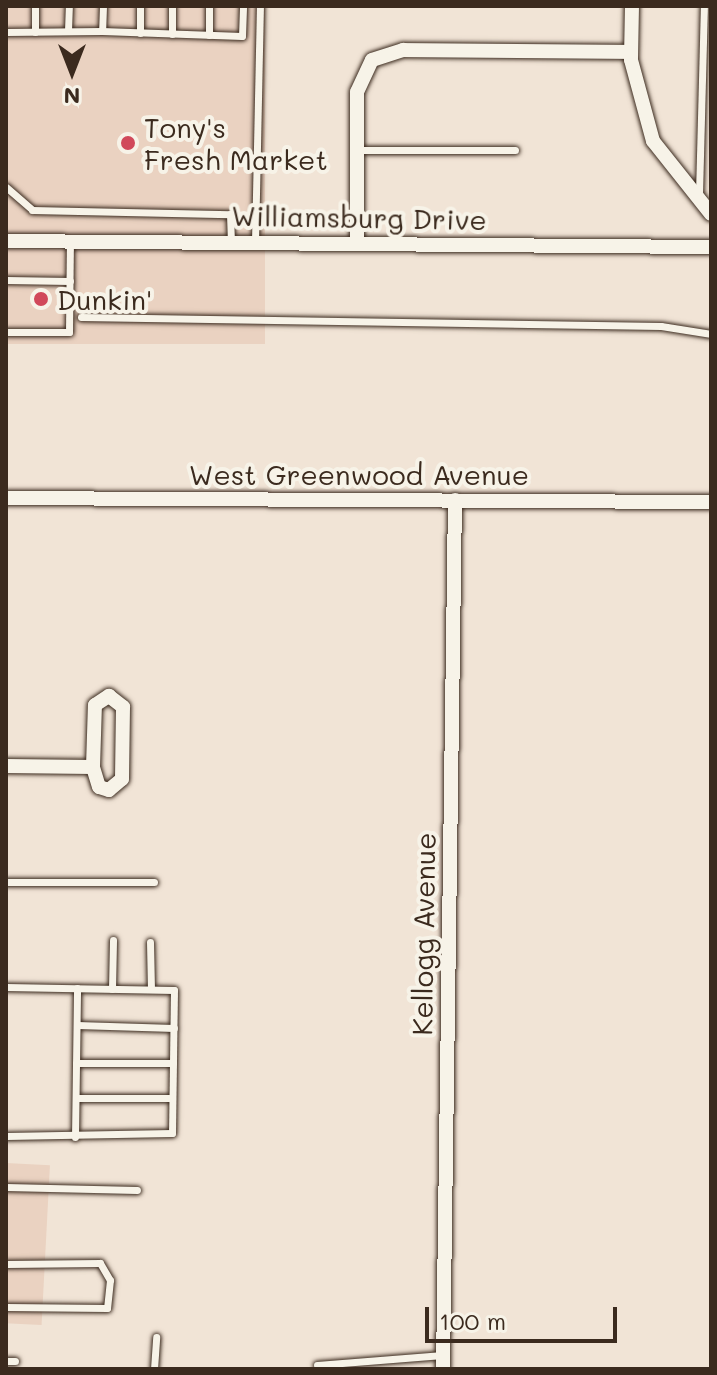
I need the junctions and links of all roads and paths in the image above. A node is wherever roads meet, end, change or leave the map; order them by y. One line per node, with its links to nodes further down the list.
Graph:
1 (35, 6): 14 (lane)
2 (69, 6): 11 (lane)
3 (103, 6): 12 (lane)
4 (140, 6): 15 (lane)
5 (172, 6): 16 (lane)
6 (209, 6): 17 (lane)
7 (243, 6): 17 (lane)
8 (260, 6): 27 (lane)
9 (632, 6): 18 (street)
10 (704, 6): 22 (lane)
11 (68, 31): 12 (lane); 14 (lane)
12 (102, 31): 15 (lane)
13 (6, 32): 14 (lane)
14 (35, 32)
15 (140, 33): 16 (lane)
16 (172, 34): 17 (lane)
17 (209, 35)
18 (631, 52): 19 (street); 22 (street)
19 (357, 150): 20 (lane); 28 (street)
20 (515, 150)
21 (6, 187): 26 (lane)
22 (699, 201): 23 (street)
23 (711, 214)
24 (6, 241): 25 (street, Williamsburg Drive)
25 (70, 241): 26 (street, Williamsburg Drive); 31 (lane)
26 (231, 242): 27 (street, Williamsburg Drive)
27 (255, 242): 28 (street, Williamsburg Drive)
28 (357, 243): 29 (street, Williamsburg Drive)
29 (711, 247)
30 (6, 280): 31 (lane)
31 (70, 281): 33 (lane)
32 (81, 317): 34 (lane)
33 (6, 332)
34 (711, 334)
35 (6, 498): 36 (street, West Greenwood Avenue)
36 (455, 500): 37 (street, West Greenwood Avenue); 61 (street, Kellogg Avenue)
37 (711, 502)
38 (6, 766): 39 (street)
39 (93, 767): 39 (street)
40 (6, 882): 41 (lane)
41 (154, 882)
42 (113, 940): 46 (lane)
43 (150, 942): 47 (lane)
44 (6, 987): 45 (lane)
45 (77, 988): 46 (lane); 48 (lane)
46 (112, 989): 47 (lane)
47 (151, 989): 49 (lane)
48 (77, 1025): 49 (lane); 50 (lane)
49 (174, 1028): 51 (lane)
50 (76, 1063): 51 (lane); 52 (lane)
51 (173, 1063): 53 (lane)
52 (76, 1098): 53 (lane); 55 (lane)
53 (172, 1098): 55 (lane)
54 (6, 1136): 55 (lane)
55 (75, 1137)
56 (6, 1187): 57 (lane)
57 (137, 1190)
58 (6, 1264): 59 (lane)
59 (6, 1307)
60 (156, 1337): 63 (lane)
61 (443, 1362): 62 (lane)
62 (317, 1365)
63 (154, 1369)

